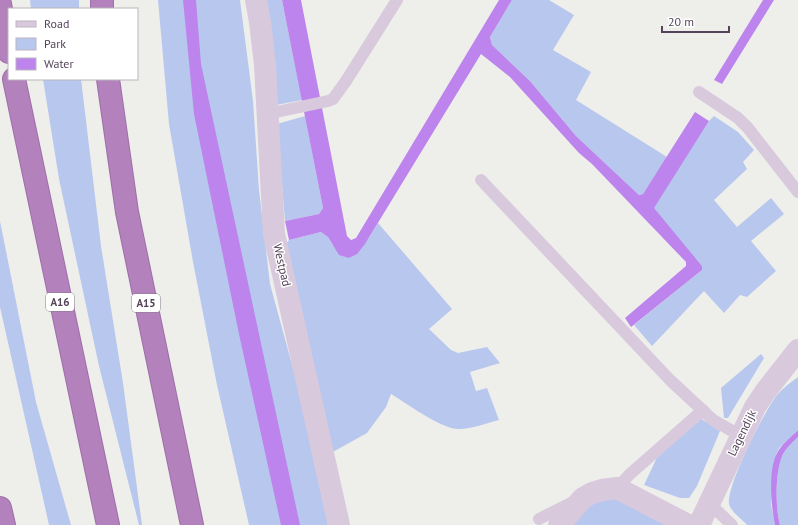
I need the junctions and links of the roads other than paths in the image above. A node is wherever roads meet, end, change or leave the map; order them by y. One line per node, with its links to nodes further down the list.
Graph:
1 (256, 0): 8 (street, Westpad)
2 (396, 0): 8 (lane)
3 (0, 4): 4 (highway)
4 (8, 47)
5 (14, 80): 19 (highway, A16)
6 (108, 80): 20 (highway, A15)
7 (698, 92): 10 (lane)
8 (267, 114): 21 (street, Westpad)
9 (480, 180): 12 (lane)
10 (798, 192)
11 (798, 350): 13 (street, Lagendijk)
12 (703, 410): 13 (lane); 14 (lane)
13 (741, 436): 15 (street, Lagendijk)
14 (617, 488): 17 (street); 22 (street)
15 (709, 503): 23 (street, Lagendijk); 24 (lane)
16 (0, 508): 18 (highway)
17 (549, 522)
18 (4, 525)
19 (108, 525)
20 (192, 525)
21 (339, 525)
22 (688, 525)
23 (699, 525)
24 (732, 525)

